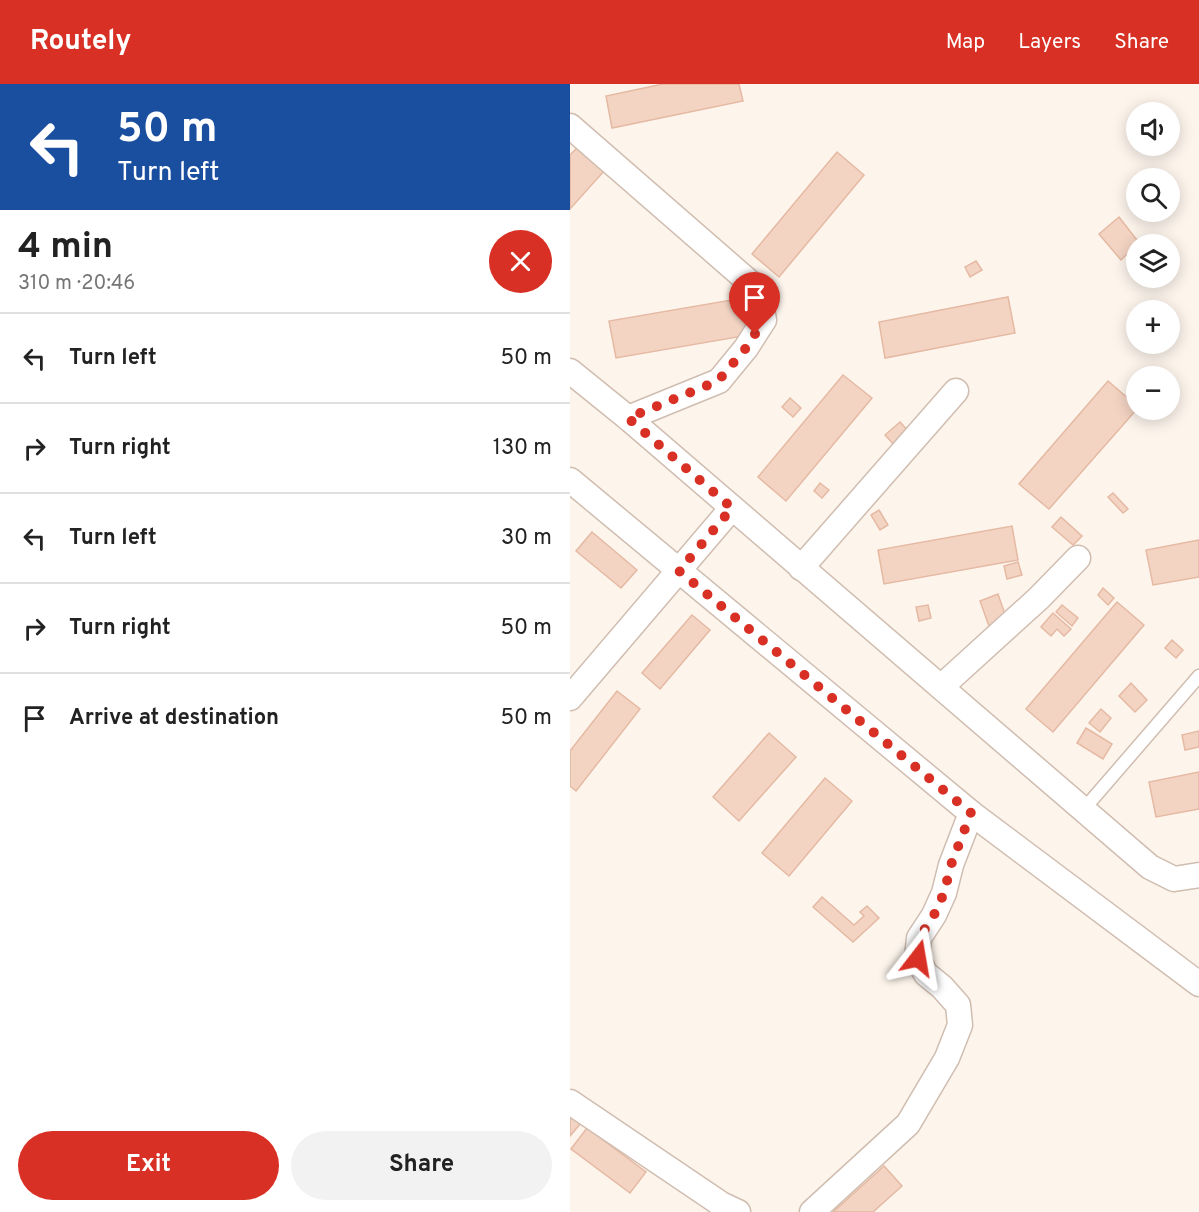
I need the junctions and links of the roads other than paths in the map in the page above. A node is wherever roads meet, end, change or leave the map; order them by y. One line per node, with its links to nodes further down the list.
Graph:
1 (570, 126): 4 (street)
2 (570, 371): 4 (street)
3 (956, 391): 8 (street)
4 (628, 418): 6 (street)
5 (570, 480): 9 (street)
6 (732, 508): 8 (street); 9 (street)
7 (1078, 558): 11 (street)
8 (801, 567): 11 (street)
9 (679, 571): 12 (street); 14 (street)
10 (1199, 676): 13 (lane)
11 (941, 687): 13 (street)
12 (570, 698)
13 (1084, 809): 15 (street)
14 (971, 813): 16 (street); 19 (street)
15 (1199, 875)
16 (1199, 984)
17 (570, 1102): 18 (street)
18 (738, 1212)
19 (812, 1212)

